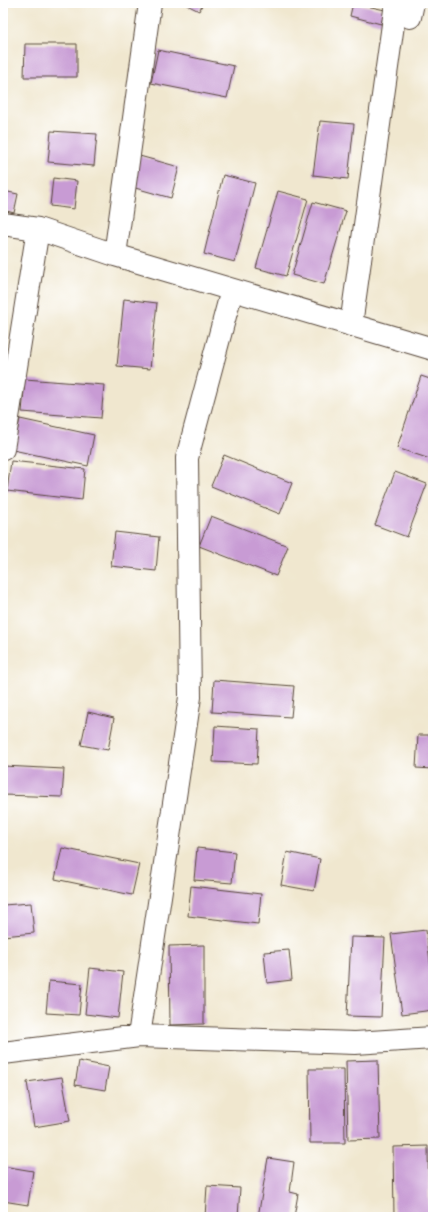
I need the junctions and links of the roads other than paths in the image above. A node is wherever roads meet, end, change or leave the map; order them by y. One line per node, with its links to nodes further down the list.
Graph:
1 (150, 3): 5 (street)
2 (406, 8): 7 (street)
3 (3, 224): 4 (street)
4 (38, 229): 5 (street); 9 (street)
5 (115, 255): 6 (street)
6 (232, 290): 7 (street); 10 (street)
7 (351, 325): 8 (street)
8 (433, 349)
9 (3, 449)
10 (139, 1036): 11 (street); 12 (street)
11 (433, 1038)
12 (3, 1054)

